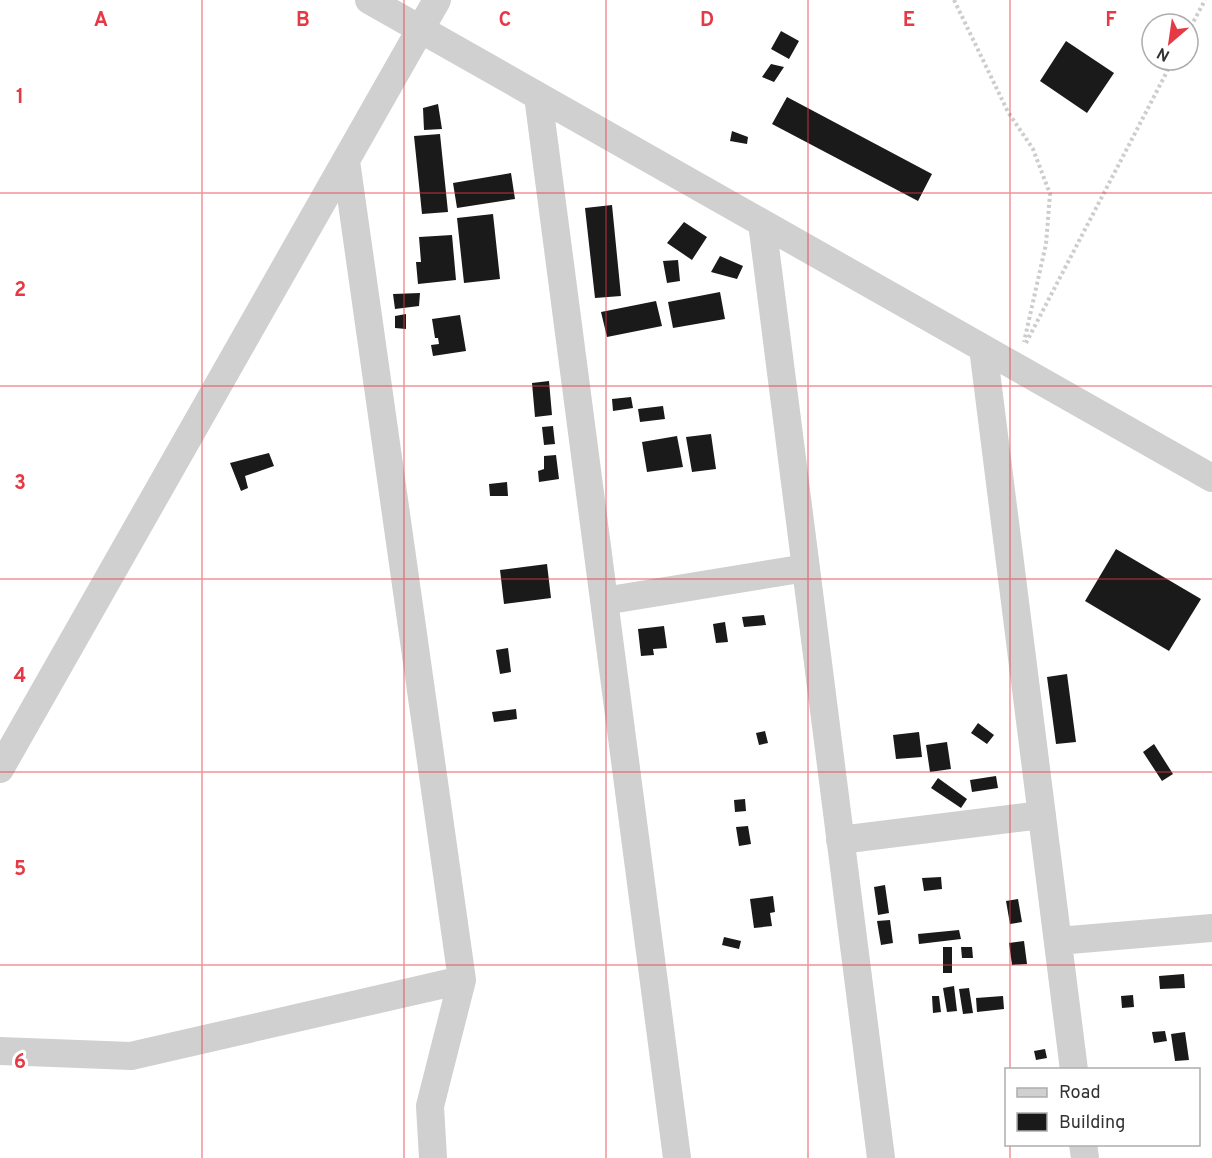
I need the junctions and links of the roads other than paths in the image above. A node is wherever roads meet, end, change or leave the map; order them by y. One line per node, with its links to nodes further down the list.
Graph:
1 (369, 0): 3 (street)
2 (437, 0): 3 (street)
3 (420, 30): 4 (street); 5 (street)
4 (538, 96): 6 (street); 10 (street)
5 (346, 161): 11 (street); 16 (street)
6 (762, 223): 7 (street); 9 (street)
7 (983, 348): 8 (street); 12 (street)
8 (1212, 478)
9 (806, 568): 10 (street); 13 (street)
10 (604, 601): 20 (street)
11 (0, 768)
12 (1042, 815): 13 (street); 15 (street)
13 (840, 840): 21 (street)
14 (1212, 928): 15 (street)
15 (1058, 941): 18 (street)
16 (462, 980): 17 (street); 19 (street)
17 (0, 1051)
18 (1074, 1068)
19 (433, 1158)
20 (677, 1158)
21 (881, 1158)

